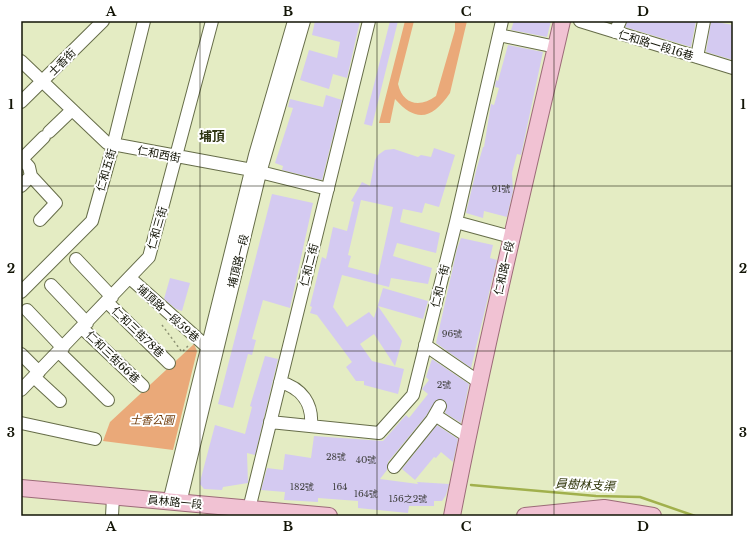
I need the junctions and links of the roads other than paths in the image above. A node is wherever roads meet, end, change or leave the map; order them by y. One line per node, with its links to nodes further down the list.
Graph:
1 (103, 21): 18 (street, 士香街)
2 (144, 21): 21 (street, 仁和五街)
3 (212, 21): 23 (street, 仁和三街)
4 (294, 21): 24 (street, 埔頂路一段)
5 (304, 21): 24 (street, 埔頂路一段)
6 (369, 21): 27 (street, 仁和二街)
7 (502, 21): 13 (street, 仁和一街)
8 (562, 21): 14 (main road, 仁和路一段)
9 (580, 21): 12 (street, 仁和路一段16巷)
10 (620, 21): 12 (street)
11 (704, 21): 15 (street)
12 (615, 32): 15 (street, 仁和路一段16巷)
13 (499, 36): 14 (street); 29 (street, 仁和一街)
14 (556, 46): 30 (main road, 仁和路一段)
15 (697, 57): 17 (street, 仁和路一段16巷)
16 (21, 61): 18 (street, 仁和西街)
17 (733, 68)
18 (43, 82): 19 (street, 士香街); 20 (street, 仁和西街)
19 (21, 102)
20 (72, 110): 21 (street, 仁和西街); 22 (street)
21 (113, 146): 23 (street, 仁和西街); 34 (street, 仁和五街)
22 (21, 158): 25 (street)
23 (177, 158): 24 (street, 仁和西街); 32 (street, 仁和三街)
24 (256, 172): 27 (street, 仁和西街); 39 (street, 埔頂路一段); 58 (street, 埔頂路一段)
25 (31, 176): 26 (street); 28 (street)
26 (21, 186)
27 (328, 189): 44 (street, 仁和二街)
28 (40, 220)
29 (456, 222): 30 (street); 38 (street, 仁和一街)
30 (511, 237): 45 (main road, 仁和路一段)
31 (76, 259): 35 (street, 仁和三街78巷)
32 (130, 278): 35 (street, 仁和三街); 39 (street, 埔頂路一段59巷)
33 (51, 285): 37 (street, 仁和三街66巷)
34 (21, 292)
35 (109, 299): 37 (street, 仁和三街); 42 (street, 仁和三街78巷)
36 (27, 310): 40 (street)
37 (84, 325): 40 (street, 仁和三街); 46 (street, 仁和三街66巷)
38 (425, 345): 45 (street); 52 (street, 仁和一街)
39 (207, 347): 58 (street, 埔頂路一段)
40 (61, 350): 43 (street, 仁和三街); 48 (street)
41 (21, 354): 43 (street)
42 (170, 363)
43 (36, 374): 47 (street, 仁和三街); 49 (street)
44 (280, 382): 50 (street, 仁和二街); 52 (street)
45 (479, 382): 53 (main road, 仁和路一段)
46 (143, 386)
47 (21, 390)
48 (108, 400)
49 (60, 401)
50 (270, 422): 52 (street, 仁和一街); 59 (street, 仁和二街)
51 (21, 423): 54 (street)
52 (311, 426)
53 (467, 436): 55 (street); 62 (main road, 仁和路一段)
54 (95, 439)
55 (394, 467)
56 (21, 488): 57 (main road, 員林路一段)
57 (113, 497): 58 (main road, 員林路一段); 60 (street)
58 (174, 502): 59 (main road, 員林路一段)
59 (249, 509): 61 (main road, 員林路一段)
60 (112, 516)
61 (329, 516)
62 (452, 516)
63 (525, 516): 64 (main road)
64 (653, 516)

